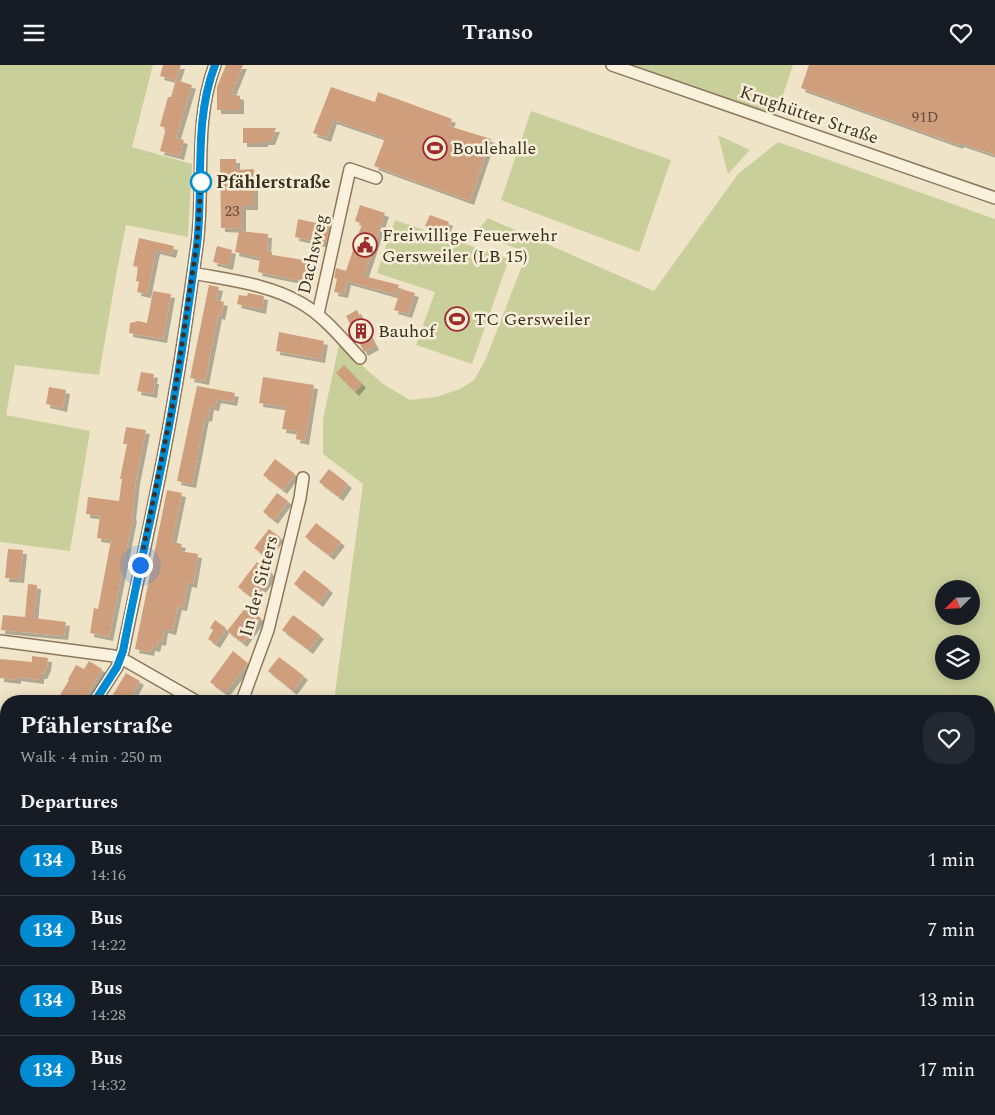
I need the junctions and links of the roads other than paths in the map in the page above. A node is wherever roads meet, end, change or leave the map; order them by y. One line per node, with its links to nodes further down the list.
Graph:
1 (215, 65): 5 (street)
2 (612, 65): 4 (street, Krughütter Straße)
3 (376, 178): 6 (street, Dachsweg)
4 (995, 198)
5 (192, 273): 6 (street, Dachsweg); 10 (street)
6 (318, 315): 7 (street, Dachsweg)
7 (360, 359)
8 (303, 478): 13 (street, In der Sitters)
9 (0, 641): 10 (street)
10 (120, 658): 11 (street); 12 (street)
11 (98, 695)
12 (185, 695)
13 (244, 695)

